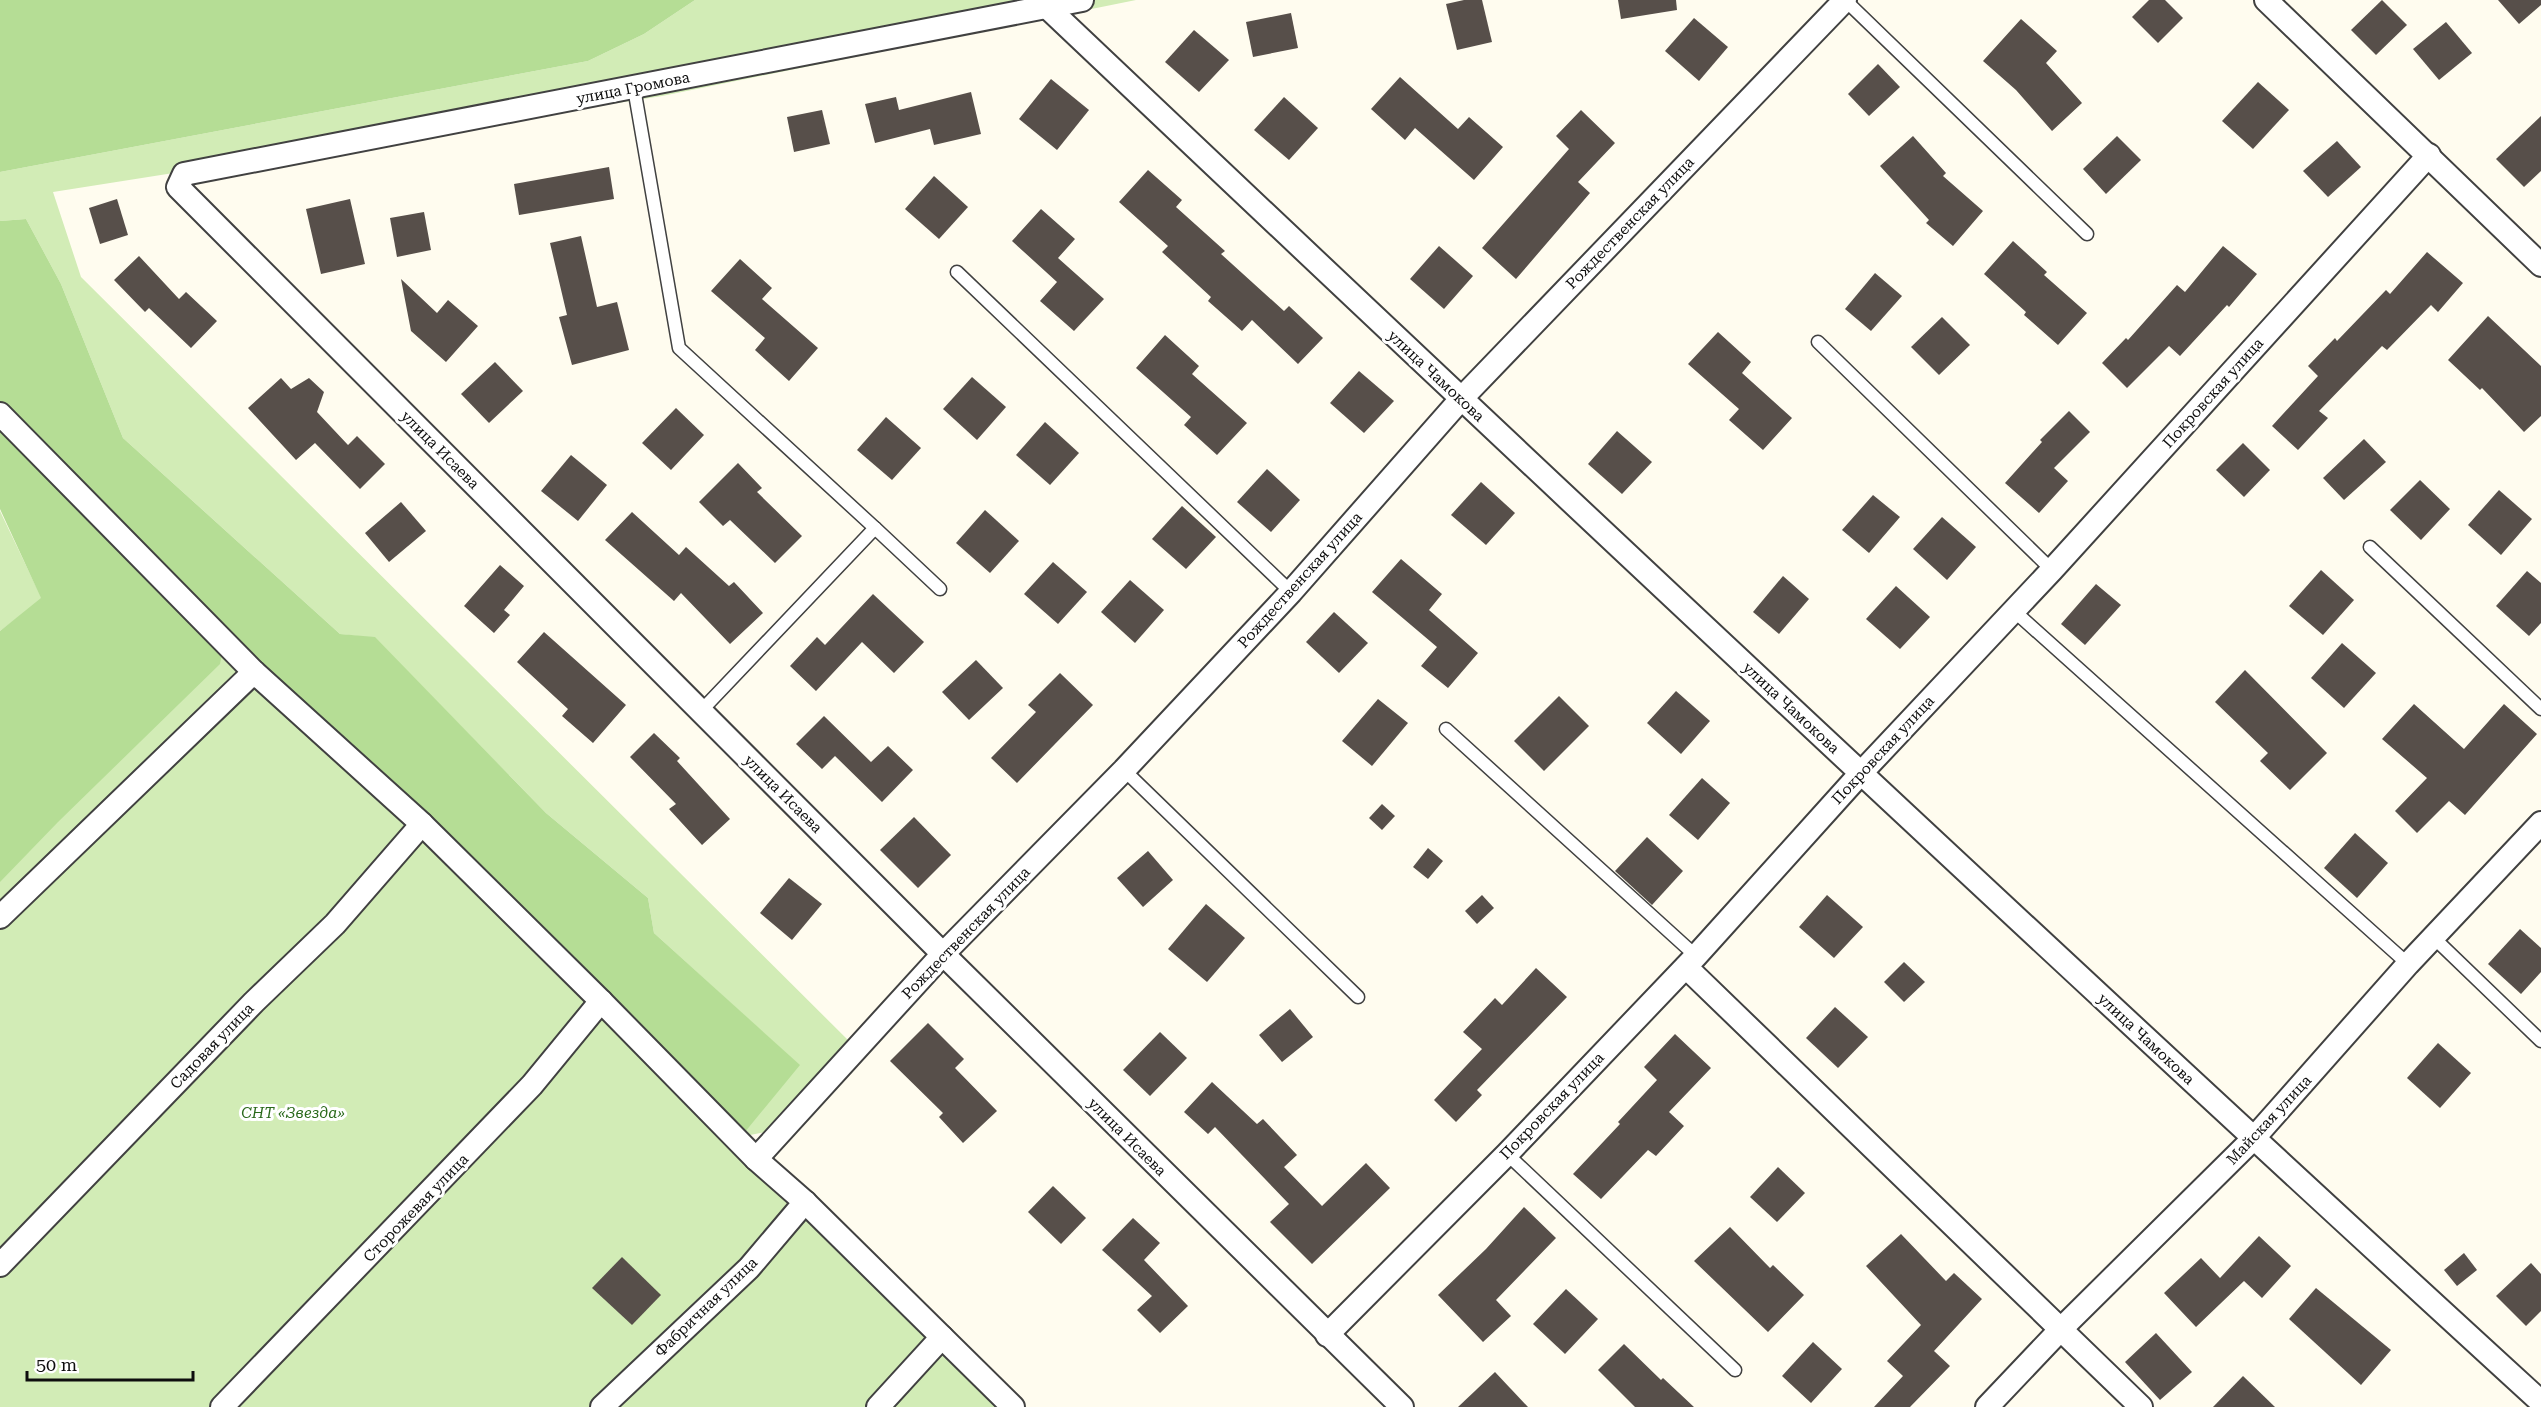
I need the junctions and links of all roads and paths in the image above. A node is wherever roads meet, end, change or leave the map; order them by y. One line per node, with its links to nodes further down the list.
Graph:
1 (1082, 0): 4 (street, улица Громова)
2 (1845, 0): 8 (lane); 12 (street, Рождественская улица)
3 (2266, 0): 6 (street)
4 (1047, 7): 5 (street, улица Громова); 12 (street, улица Чамокова)
5 (634, 88): 7 (street, улица Громова); 14 (lane)
6 (2429, 155): 9 (street); 16 (street, Покровская улица)
7 (184, 174): 22 (street, улица Исаева)
8 (2087, 234)
9 (2541, 265)
10 (957, 272): 18 (lane)
11 (1818, 342): 16 (lane)
12 (1461, 399): 18 (street, Рождественская улица); 25 (street, улица Чамокова)
13 (0, 414): 20 (street)
14 (875, 528): 17 (lane); 22 (lane)
15 (2370, 548): 21 (lane)
16 (2052, 570): 19 (street, Покровская улица)
17 (940, 589)
18 (1291, 592): 24 (street, Рождественская улица)
19 (2013, 610): 25 (street, Покровская улица); 32 (lane)
20 (254, 672): 27 (street); 28 (street)
21 (2541, 709)
22 (701, 711): 30 (street, улица Исаева)
23 (1446, 729): 31 (lane)
24 (1124, 770): 30 (street, Рождественская улица); 33 (lane)
25 (1861, 773): 31 (street, Покровская улица); 36 (street, улица Чамокова)
26 (2541, 823): 29 (street, Майская улица)
27 (422, 824): 34 (street); 40 (street, Садовая улица)
28 (0, 916)
29 (2433, 937): 32 (street, Майская улица); 35 (lane)
30 (943, 954): 38 (street, Рождественская улица); 42 (street, улица Исаева)
31 (1691, 961): 37 (street, Покровская улица); 41 (street)
32 (2408, 964): 36 (street, Майская улица)
33 (1358, 997)
34 (601, 1001): 38 (street); 46 (street, Сторожевая улица)
35 (2541, 1041)
36 (2253, 1139): 41 (street, Майская улица); 45 (street, улица Чамокова)
37 (1507, 1154): 42 (street, Покровская улица); 44 (lane)
38 (756, 1160): 39 (street)
39 (805, 1202): 43 (street); 47 (street, Фабричная улица)
40 (0, 1265)
41 (2061, 1329): 51 (street, Майская улица); 52 (street)
42 (1328, 1335): 50 (street, улица Исаева)
43 (942, 1337): 48 (street); 49 (street)
44 (1735, 1370)
45 (2541, 1402)
46 (222, 1407)
47 (602, 1407)
48 (878, 1407)
49 (1012, 1407)
50 (1402, 1407)
51 (1987, 1407)
52 (2141, 1407)

